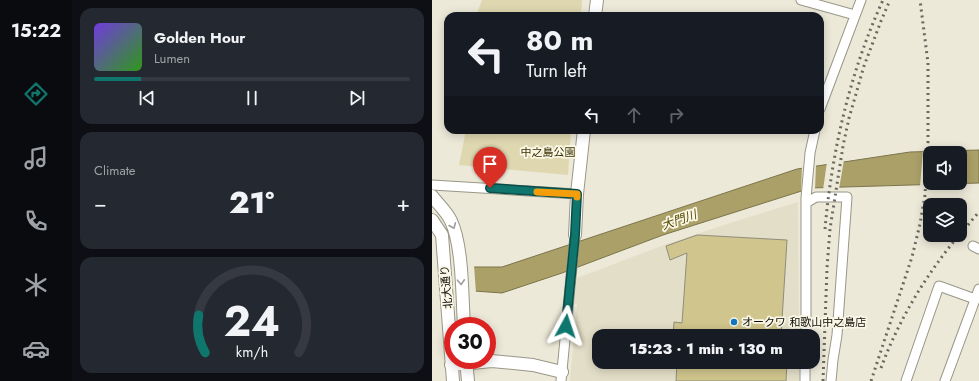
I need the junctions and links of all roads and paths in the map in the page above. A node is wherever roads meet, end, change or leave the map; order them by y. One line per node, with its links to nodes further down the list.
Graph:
1 (597, 0): 4 (street)
2 (801, 0): 5 (street)
3 (861, 0): 5 (street)
4 (596, 12)
5 (855, 15): 6 (street)
6 (824, 96)
7 (584, 134): 10 (street)
8 (814, 134): 12 (street)
9 (432, 185): 10 (street)
10 (577, 194): 14 (street)
11 (432, 196): 18 (street, 北大通り, one-way to 18)
12 (806, 200): 19 (street); 28 (street)
13 (432, 220): 17 (street, 北大通り)
14 (575, 235): 24 (street)
15 (979, 289): 16 (street)
16 (975, 299): 29 (street); 30 (street)
17 (448, 317)
18 (463, 317)
19 (806, 329)
20 (496, 361): 24 (street)
21 (452, 369): 25 (street, 北大通り)
22 (467, 369): 26 (street)
23 (805, 369): 27 (street)
24 (561, 376)
25 (453, 381)
26 (468, 381)
27 (805, 381)
28 (832, 381)
29 (906, 381)
30 (945, 381)

